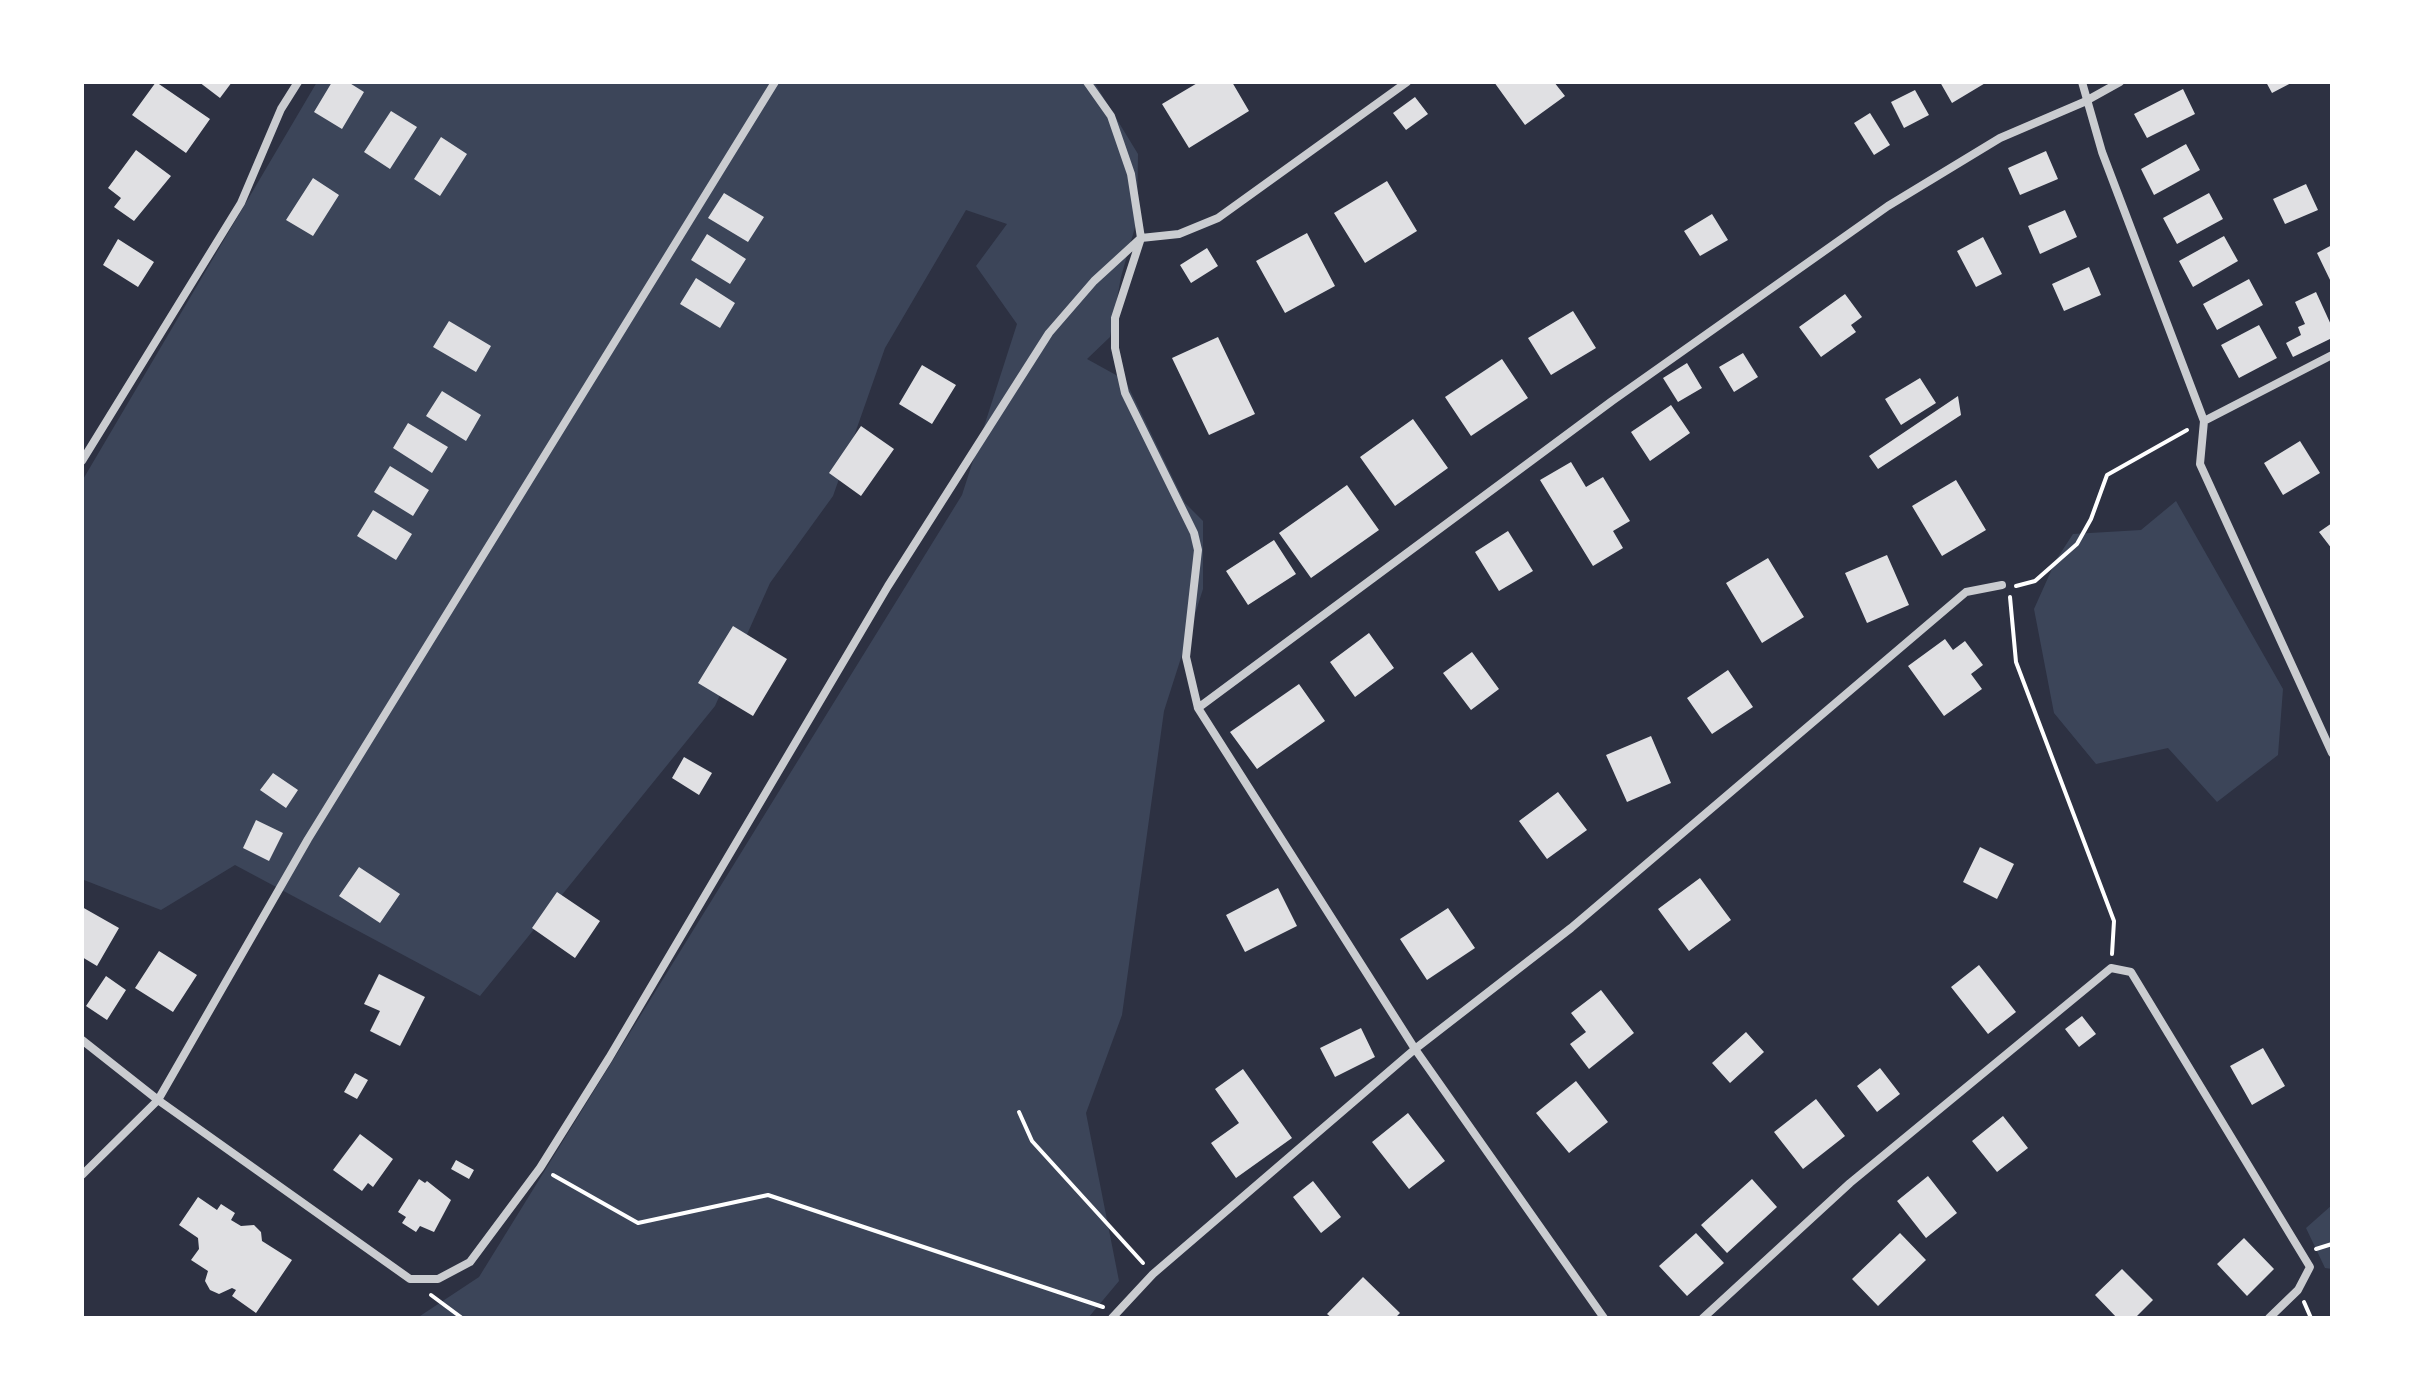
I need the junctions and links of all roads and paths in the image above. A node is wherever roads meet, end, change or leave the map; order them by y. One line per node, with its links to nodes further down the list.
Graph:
1 (298, 82): 11 (street)
2 (775, 82): 18 (street)
3 (1087, 82): 8 (street)
4 (1407, 82): 8 (street)
5 (2082, 82): 7 (street)
6 (2120, 82): 7 (street)
7 (2084, 102): 10 (street); 13 (street)
8 (1141, 238): 13 (street); 20 (street)
9 (2332, 355): 10 (street)
10 (2204, 421): 14 (street); 15 (path)
11 (82, 461)
12 (2002, 585): 17 (street)
13 (1198, 708): 17 (street)
14 (2332, 753)
15 (2111, 968): 27 (street); 28 (street)
16 (82, 1040): 18 (street)
17 (1415, 1049): 22 (street); 26 (street)
18 (158, 1100): 21 (street); 23 (street)
19 (1019, 1112): 22 (path)
20 (540, 1168): 23 (street); 24 (path)
21 (82, 1175)
22 (1153, 1274): 24 (street)
23 (410, 1279): 25 (path)
24 (1114, 1315)
25 (462, 1318)
26 (1604, 1318)
27 (1703, 1318)
28 (2269, 1318)

